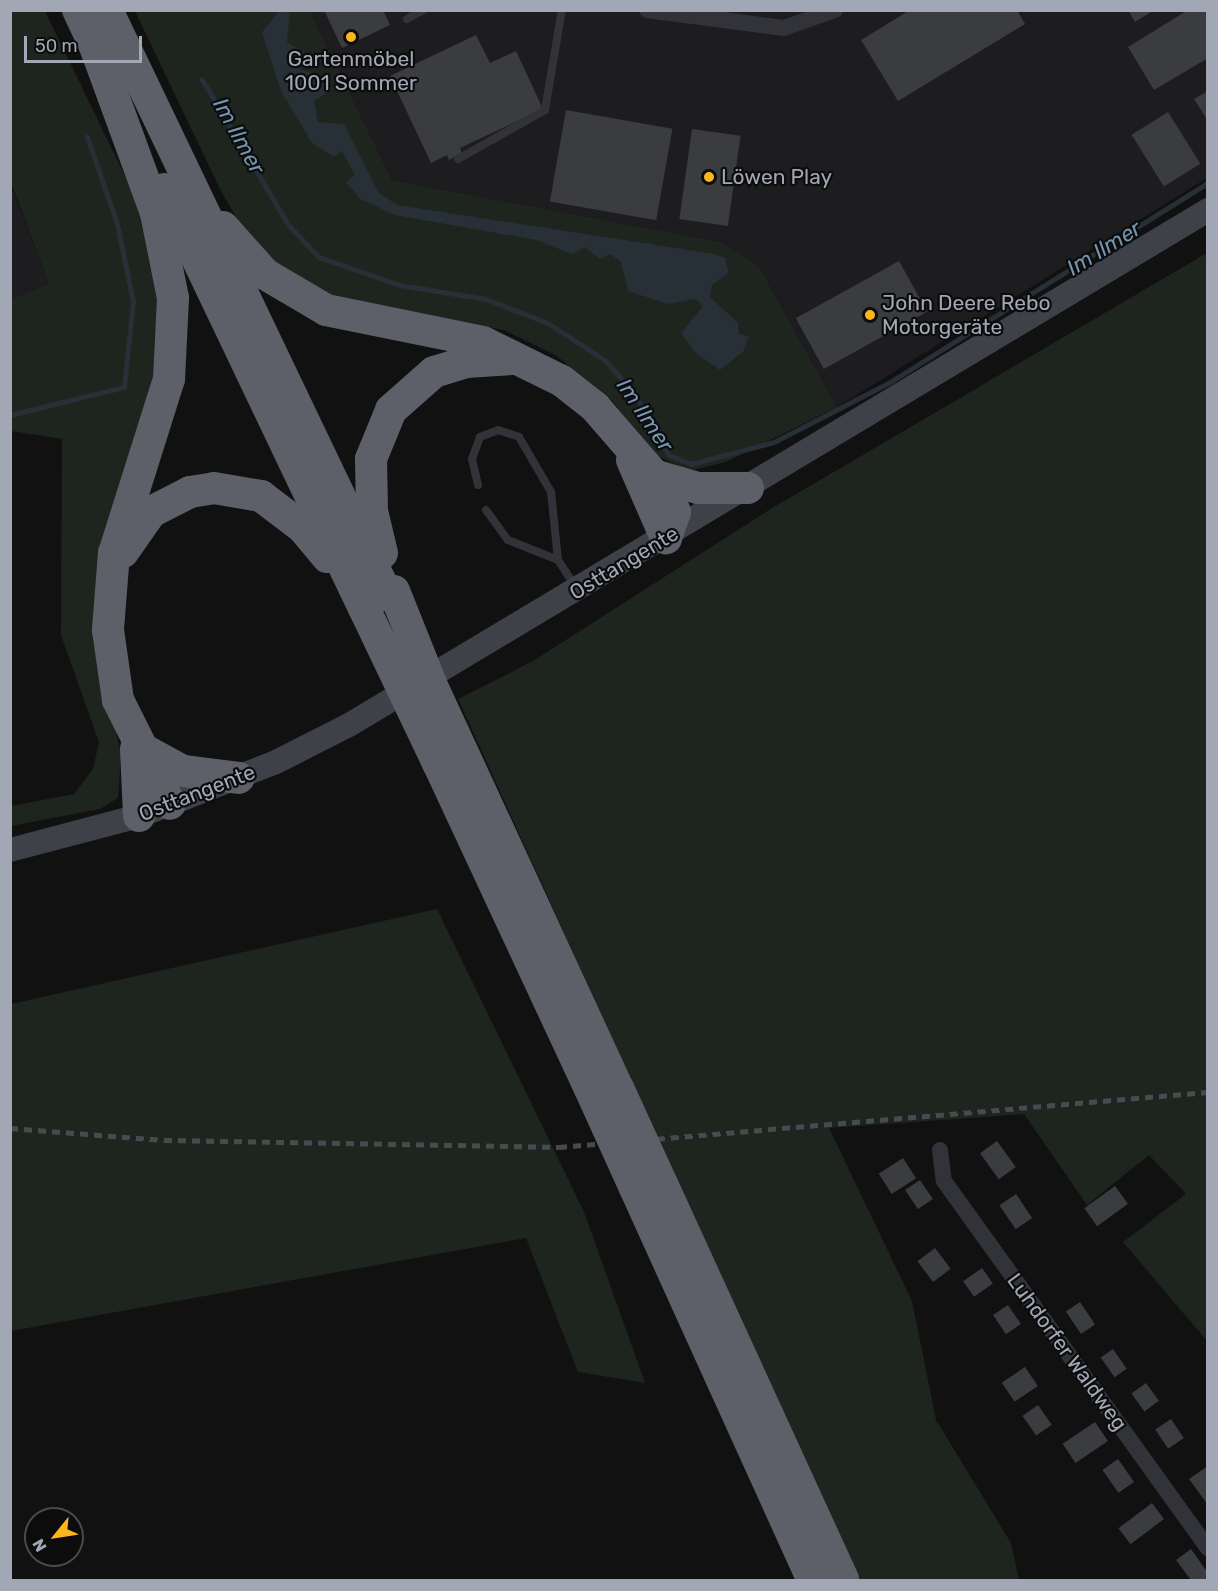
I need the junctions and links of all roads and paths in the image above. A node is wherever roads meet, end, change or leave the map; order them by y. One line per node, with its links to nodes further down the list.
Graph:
1 (78, 10): 8 (highway)
2 (107, 10): 10 (highway)
3 (424, 10): 7 (lane)
4 (562, 10): 9 (lane)
5 (647, 10): 6 (street)
6 (835, 10)
7 (407, 19)
8 (93, 41): 21 (highway); 22 (highway)
9 (458, 159)
10 (189, 181): 12 (highway); 22 (highway)
11 (1208, 210): 16 (main road, Osttangente)
12 (525, 361): 13 (highway); 22 (highway)
13 (627, 445): 14 (highway); 18 (highway)
14 (657, 476): 16 (highway); 18 (highway)
15 (478, 485): 19 (lane)
16 (748, 488): 18 (main road, Osttangente)
17 (486, 510): 19 (lane)
18 (666, 538): 20 (main road, Osttangente)
19 (558, 560): 20 (lane)
20 (578, 591): 25 (main road, Osttangente)
21 (109, 595): 22 (highway); 23 (highway)
22 (382, 598): 24 (highway, bridge); 24 (highway, bridge)
23 (136, 745): 25 (highway); 26 (highway); 27 (highway)
24 (450, 757): 30 (highway, bridge)
25 (239, 777): 26 (main road, Osttangente)
26 (170, 804): 27 (main road, Osttangente)
27 (139, 816): 28 (main road, Osttangente)
28 (10, 850)
29 (940, 1150): 31 (street, Luhdorfer Waldweg)
30 (648, 1185): 32 (highway); 33 (highway)
31 (1208, 1548)
32 (813, 1581)
33 (843, 1581)

